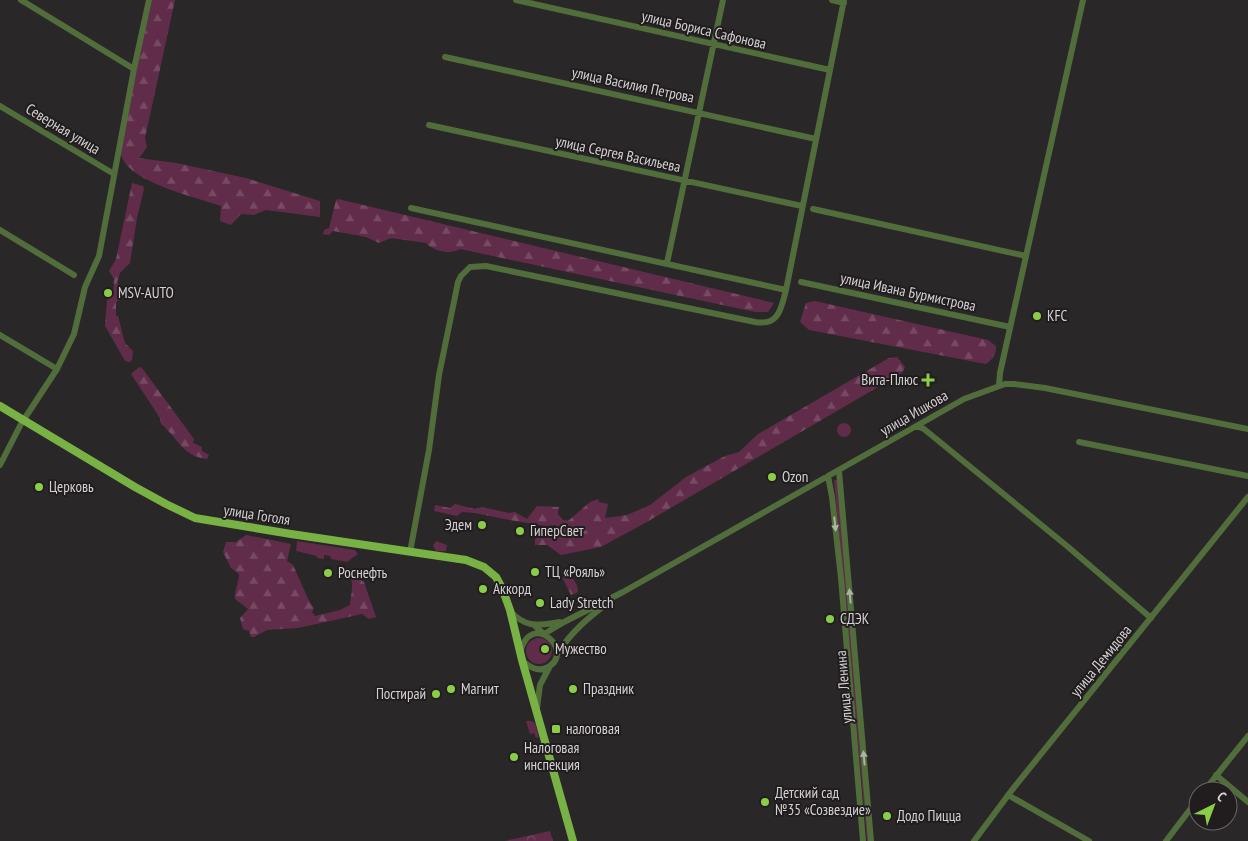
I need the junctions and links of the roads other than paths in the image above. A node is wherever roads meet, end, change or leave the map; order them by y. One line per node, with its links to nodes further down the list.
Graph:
1 (21, 0): 10 (street)
2 (150, 0): 10 (street)
3 (516, 0): 8 (street, улица Бориса Сафонова)
4 (723, 0): 8 (street)
5 (832, 0): 7 (street)
6 (1083, 0): 22 (street)
7 (844, 1): 11 (street)
8 (714, 45): 11 (street, улица Бориса Сафонова); 13 (street)
9 (445, 57): 13 (street, улица Василия Петрова)
10 (134, 69): 16 (street)
11 (830, 70): 15 (street)
12 (0, 106): 16 (street, Северная улица)
13 (700, 112): 15 (street, улица Василия Петрова); 17 (street)
14 (429, 125): 17 (street, улица Сергея Васильева)
15 (816, 139): 18 (street)
16 (114, 174): 29 (street)
17 (683, 181): 18 (street, улица Сергея Васильева); 23 (street)
18 (802, 206): 26 (street)
19 (411, 208): 23 (street)
20 (813, 210): 22 (street)
21 (0, 230): 24 (street)
22 (1026, 256): 27 (street)
23 (667, 263): 26 (street)
24 (74, 275)
25 (800, 282): 27 (street, улица Ивана Бурмистрова)
26 (786, 290): 41 (street)
27 (1010, 327): 30 (street)
28 (0, 335): 29 (street)
29 (57, 369): 32 (street)
30 (999, 385): 33 (street, улица Ишкова); 34 (street, улица Ишкова)
31 (0, 406): 32 (main road, улица Гоголя)
32 (24, 420): 36 (street); 41 (main road, улица Гоголя)
33 (917, 426): 37 (street, улица Ишкова); 44 (street)
34 (1248, 429)
35 (1079, 442): 39 (street)
36 (0, 465)
37 (839, 471): 38 (street, улица Ишкова); 60 (street, улица Ленина, one-way to 37)
38 (828, 476): 42 (street, улица Ишкова); 59 (street, улица Ленина, one-way to 59)
39 (1248, 476)
40 (1248, 497): 44 (street, улица Демидова)
41 (410, 552): 43 (main road, улица Гоголя)
42 (623, 592): 45 (street, улица Ишкова); 48 (street, улица Ишкова)
43 (510, 610): 46 (street); 49 (main road, улица Гоголя)
44 (1151, 618): 55 (street, улица Демидова)
45 (564, 622): 46 (street); 47 (street, улица Ишкова)
46 (534, 626): 47 (street)
47 (544, 634): 48 (street); 49 (street)
48 (557, 654): 50 (street)
49 (521, 656): 50 (street); 51 (main road)
50 (550, 666): 51 (street)
51 (537, 712): 58 (main road)
52 (1248, 736): 53 (street)
53 (1216, 775): 54 (street); 56 (street)
54 (1212, 781)
55 (1008, 795): 61 (street, улица Демидова); 62 (street)
56 (1248, 802)
57 (1188, 812): 63 (street)
58 (573, 841)
59 (863, 841)
60 (872, 841)
61 (974, 841)
62 (1089, 841)
63 (1166, 841)

